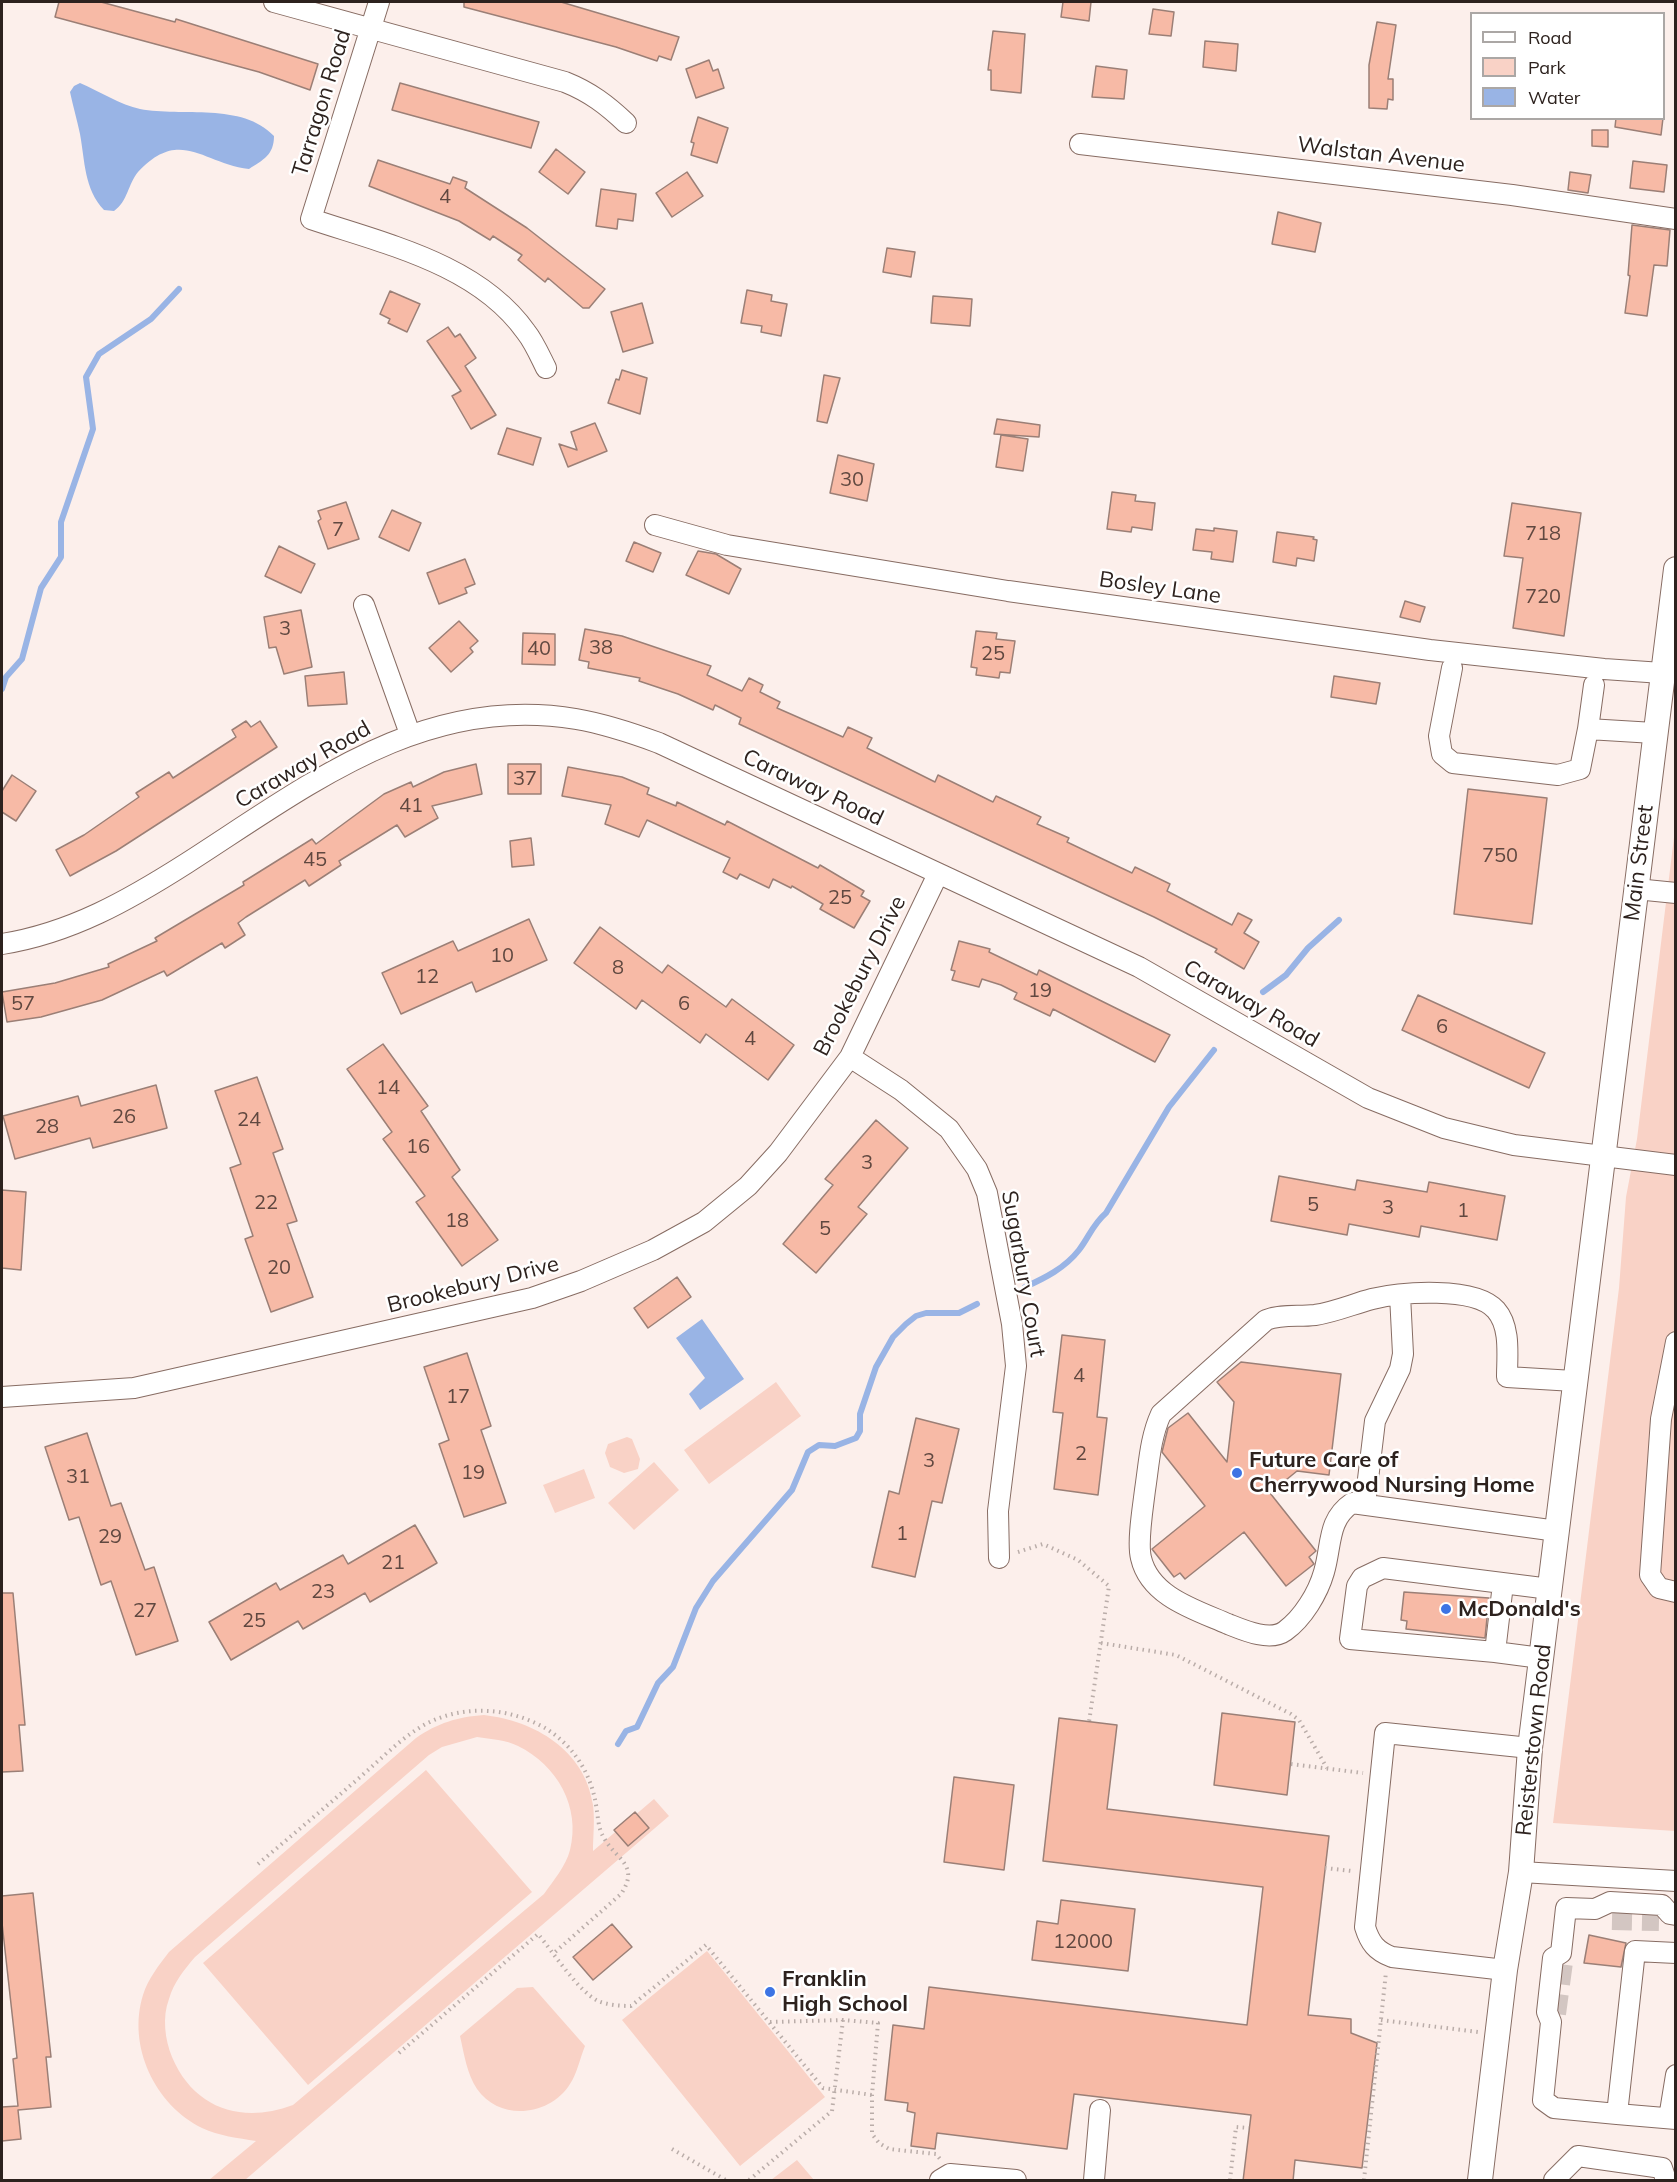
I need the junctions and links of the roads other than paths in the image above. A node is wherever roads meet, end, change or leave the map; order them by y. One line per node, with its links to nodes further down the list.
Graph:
1 (274, 2): 3 (street)
2 (379, 2): 3 (street, Tarragon Road)
3 (370, 27): 4 (street); 7 (street, Tarragon Road)
4 (626, 123)
5 (1080, 144): 6 (street, Walstan Avenue)
6 (1676, 219)
7 (546, 368)
8 (656, 525): 12 (street, Bosley Lane)
9 (1676, 569): 12 (main road, Main Street)
10 (364, 605): 16 (street)
11 (1452, 668): 14 (street)
12 (1662, 672): 15 (main road, Main Street)
13 (1594, 685): 14 (street)
14 (1588, 729): 15 (street)
15 (1654, 733): 18 (main road, Main Street)
16 (410, 734): 17 (street, Caraway Road); 20 (street, Caraway Road)
17 (938, 874): 21 (street, Brookebury Drive); 22 (street, Caraway Road)
18 (1636, 889): 19 (street); 22 (main road, Main Street)
19 (1676, 893)
20 (2, 944)
21 (850, 1057): 27 (street, Brookebury Drive); 31 (street, Sugarbury Court)
22 (1601, 1157): 23 (street, Caraway Road); 26 (main road, Reisterstown Road)
23 (1676, 1165)
24 (1400, 1295): 26 (street); 29 (street); 29 (street)
25 (1676, 1342): 28 (street)
26 (1574, 1381): 30 (main road, Reisterstown Road)
27 (2, 1397)
28 (1668, 1421): 34 (street)
29 (1365, 1504): 30 (street)
30 (1557, 1531): 33 (main road, Reisterstown Road)
31 (999, 1558)
32 (1503, 1584): 33 (street); 35 (street); 35 (street)
33 (1550, 1589): 36 (main road, Reisterstown Road)
34 (1676, 1592)
35 (1495, 1652): 36 (street)
36 (1542, 1658): 37 (main road, Reisterstown Road)
37 (1530, 1748): 38 (main road, Reisterstown Road); 44 (street)
38 (1521, 1872): 39 (street); 44 (main road, Reisterstown Road)
39 (1676, 1881)
40 (1595, 1909): 41 (street); 42 (street); 47 (street)
41 (1668, 1917)
42 (1612, 1920)
43 (1676, 1953): 47 (street)
44 (1505, 1970): 52 (main road, Reisterstown Road)
45 (1676, 2075): 48 (street)
46 (1100, 2110): 51 (street)
47 (1617, 2114): 48 (street)
48 (1672, 2118)
49 (945, 2177): 50 (street)
50 (1016, 2181)
51 (1094, 2181)
52 (1480, 2181)
53 (1554, 2181): 54 (street)
54 (1666, 2181)

